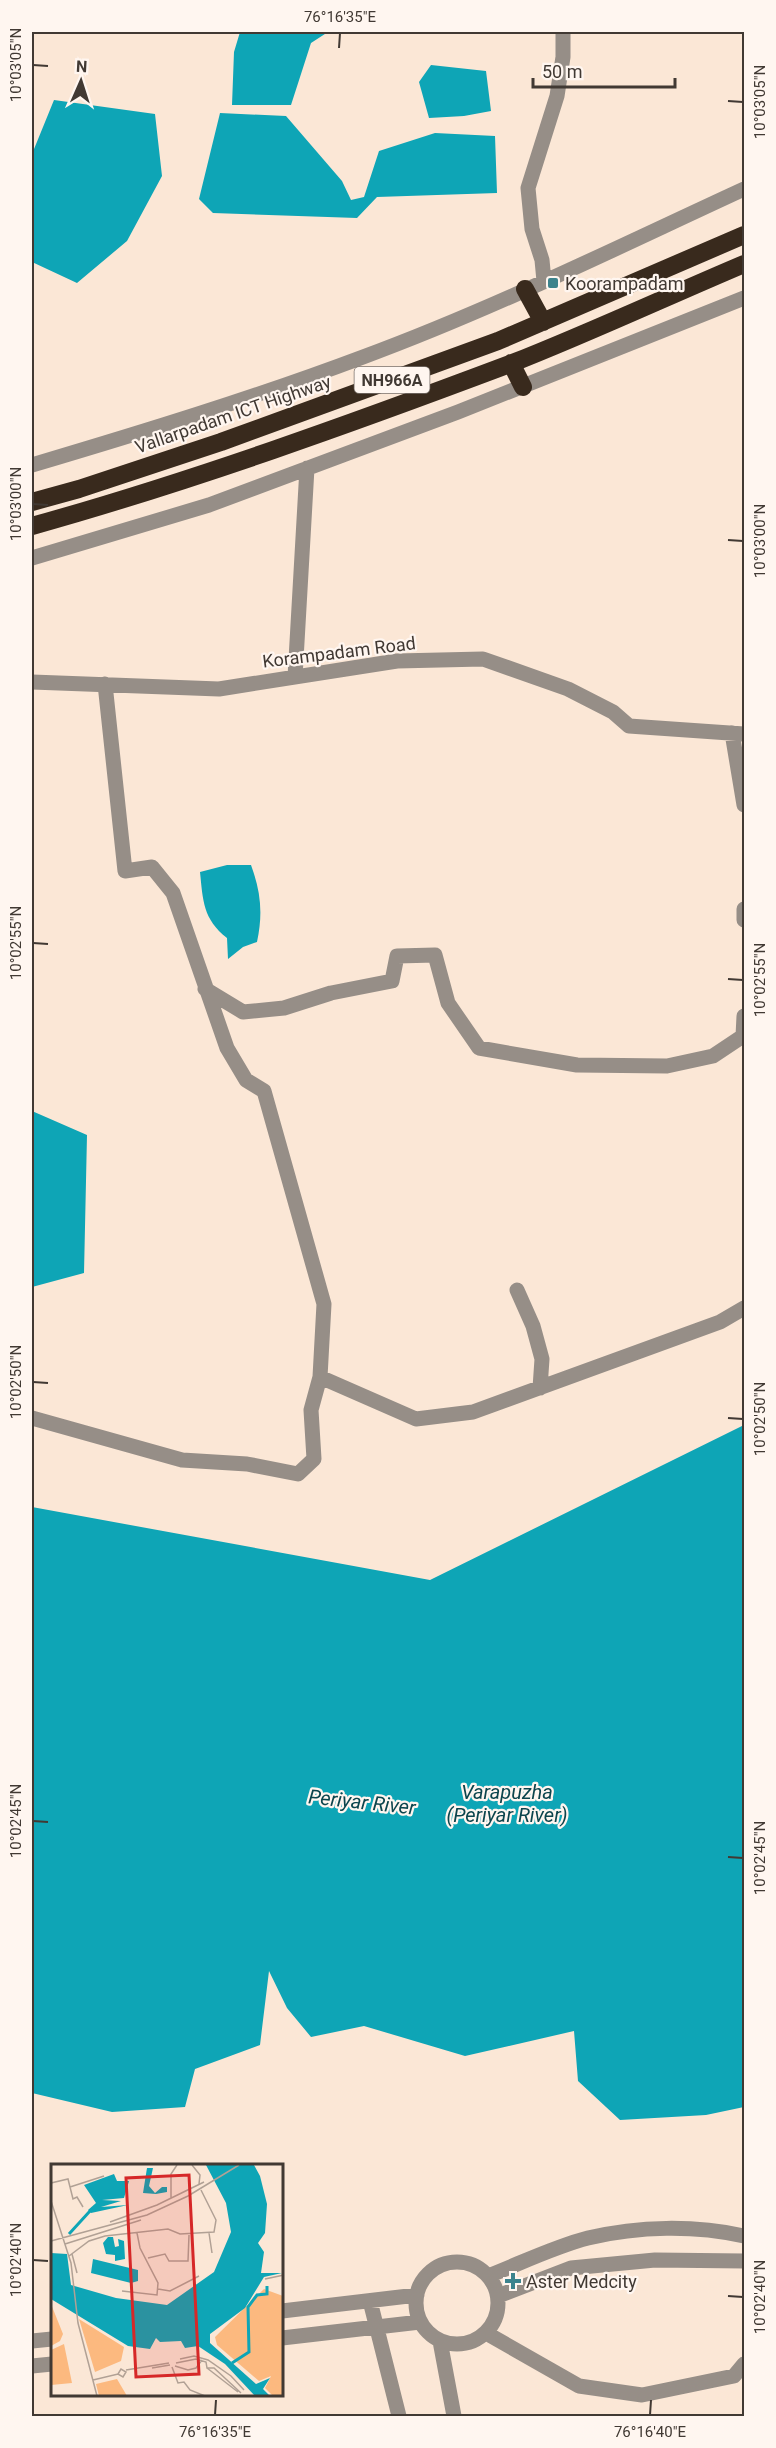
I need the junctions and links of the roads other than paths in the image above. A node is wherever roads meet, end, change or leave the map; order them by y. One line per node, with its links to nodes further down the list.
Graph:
1 (563, 32): 5 (street)
2 (744, 189): 5 (street)
3 (744, 235): 8 (highway, Vallarpadam ICT Highway / NH966A)
4 (744, 264): 9 (highway, NH966A)
5 (544, 281): 6 (street)
6 (525, 290): 8 (highway); 11 (street)
7 (744, 298): 10 (street)
8 (543, 322): 13 (highway, Vallarpadam ICT Highway / NH966A)
9 (512, 363): 10 (highway); 14 (highway, NH966A)
10 (523, 387): 12 (street)
11 (32, 465)
12 (307, 468): 15 (street); 16 (street)
13 (32, 502)
14 (32, 526)
15 (32, 558)
16 (295, 677): 18 (street, Korampadam Road); 19 (street, Korampadam Road)
17 (32, 682): 18 (street, Korampadam Road)
18 (105, 684): 23 (street)
19 (738, 733): 20 (street)
20 (744, 805)
21 (744, 909): 22 (street)
22 (744, 920)
23 (205, 988): 24 (street); 27 (street)
24 (744, 1016)
25 (517, 1290): 28 (street)
26 (744, 1308): 28 (street)
27 (320, 1377): 28 (street); 29 (street)
28 (540, 1388)
29 (32, 1418)
30 (744, 2236): 32 (street)
31 (744, 2260): 32 (street)
32 (493, 2286): 33 (street); 38 (street)
33 (417, 2295): 34 (street); 36 (street)
34 (370, 2301): 35 (street); 37 (street)
35 (284, 2311)
36 (420, 2322): 37 (street); 42 (street)
37 (377, 2327): 39 (street); 46 (street)
38 (486, 2333): 42 (street); 44 (street)
39 (284, 2338)
40 (51, 2339): 41 (street)
41 (32, 2341)
42 (440, 2341): 47 (street)
43 (51, 2364): 45 (street)
44 (744, 2364)
45 (32, 2366)
46 (399, 2416)
47 (454, 2416)

